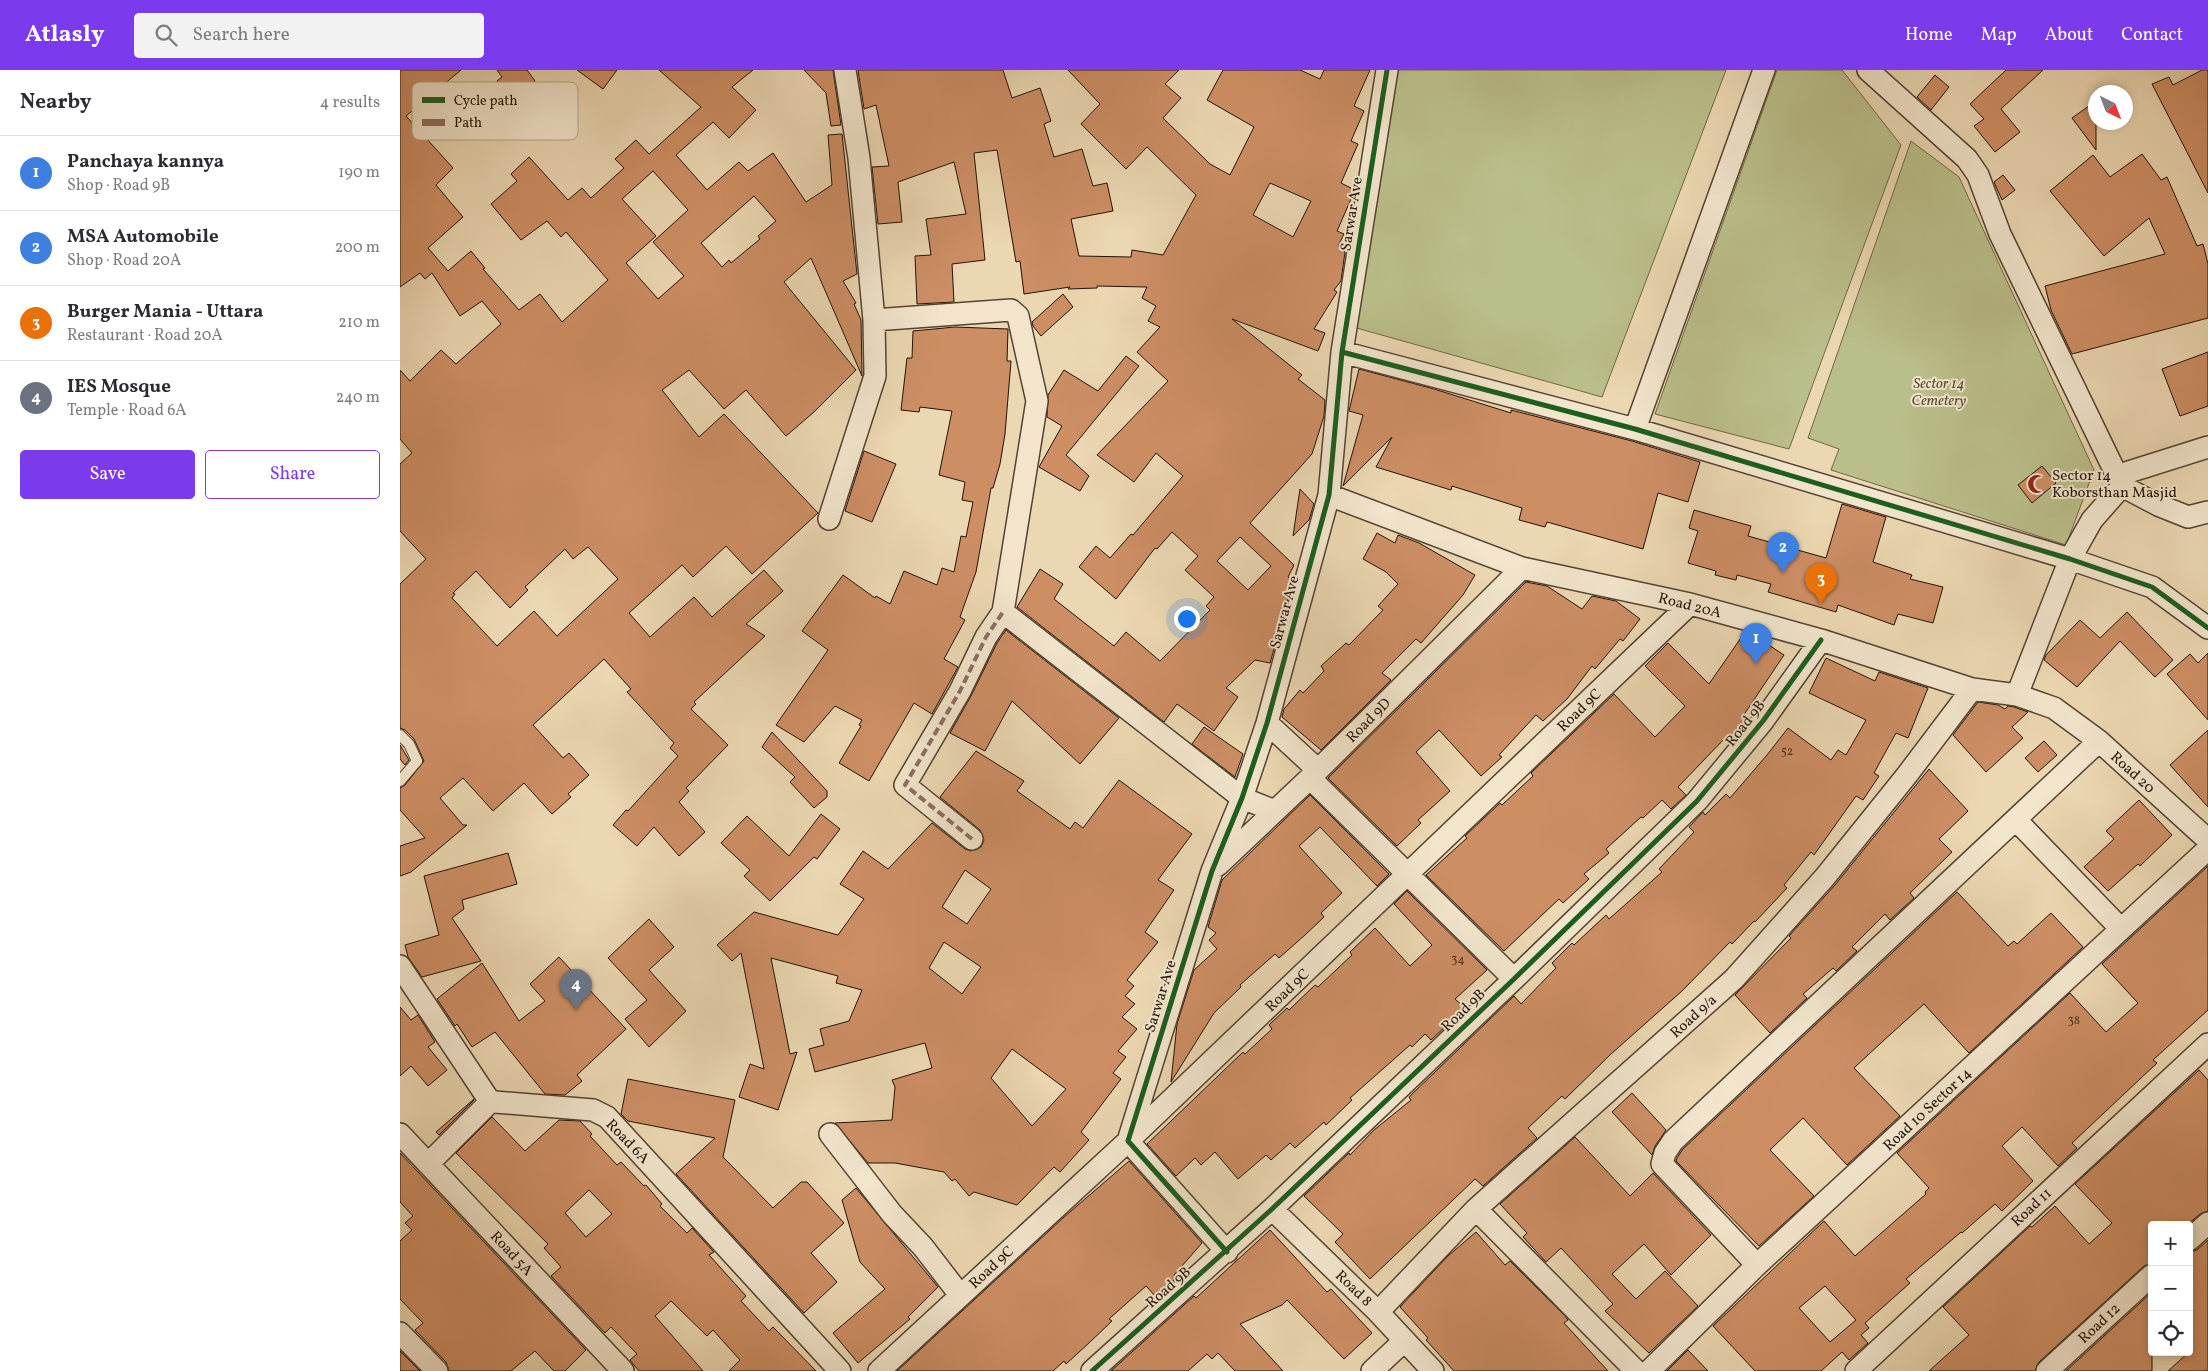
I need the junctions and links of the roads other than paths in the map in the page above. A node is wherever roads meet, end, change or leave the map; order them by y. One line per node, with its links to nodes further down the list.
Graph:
1 (845, 70): 5 (street)
2 (1387, 70): 6 (street, Sarwar Ave)
3 (1764, 70): 7 (street)
4 (1868, 70): 9 (street)
5 (874, 320): 12 (street); 16 (street)
6 (1342, 352): 7 (street); 10 (street, Sarwar Ave)
7 (1635, 429): 13 (street)
8 (2208, 447): 9 (street)
9 (2119, 481): 11 (street); 13 (street)
10 (1328, 495): 14 (street, Road 20A); 22 (street, Sarwar Ave)
11 (2208, 512)
12 (828, 519)
13 (2070, 559): 17 (street); 20 (street)
14 (1522, 568): 15 (street, Road 20A); 25 (street, Road 9D)
15 (1690, 604): 18 (street, Road 20A); 34 (street, Road 9C)
16 (1003, 612): 27 (street); 30 (street)
17 (2208, 628)
18 (1821, 640): 19 (street, Road 20A); 37 (street, Road 9B)
19 (1972, 689): 20 (street, Road 20A); 45 (street, Road 9/a)
20 (2017, 696): 21 (street, Road 20A)
21 (2054, 708): 24 (street, Road 20)
22 (1268, 723): 25 (street); 27 (street, Sarwar Ave)
23 (400, 735): 26 (lane)
24 (2099, 741): 29 (street); 31 (street, Road 20)
25 (1314, 774): 28 (street, Road 9D); 34 (street)
26 (400, 782)
27 (1242, 798): 28 (street); 33 (street, Sarwar Ave)
28 (1275, 811): 33 (street, Road 9D)
29 (2016, 820): 35 (street); 49 (street)
30 (972, 839)
31 (2208, 840)
32 (2208, 849): 35 (street, Road 10 Sector 14)
33 (1212, 871): 42 (street, Sarwar Ave)
34 (1409, 874): 37 (street); 42 (street, Road 9C)
35 (2121, 929): 49 (street, Road 10 Sector 14)
36 (400, 966): 39 (street)
37 (1514, 979): 44 (street, Road 9B)
38 (2208, 1044): 64 (street, Road 11)
39 (492, 1101): 43 (street); 57 (street, Road 6A)
40 (400, 1134): 43 (street, Road 5A)
41 (830, 1134): 51 (street)
42 (1128, 1141): 48 (street); 51 (street, Road 9C)
43 (428, 1164): 55 (street, Road 5A)
44 (1272, 1209): 48 (street, Road 9B); 52 (street, Road 8)
45 (1476, 1209): 52 (street, Road 9/a); 62 (street)
46 (2208, 1223): 47 (street)
47 (2193, 1236)
48 (1227, 1252): 59 (street, Road 9B)
49 (1757, 1265): 63 (street, Road 10 Sector 14)
50 (2148, 1278): 65 (street, Road 12)
51 (960, 1295): 58 (street, Road 9C)
52 (1378, 1312): 54 (street, Road 8)
53 (400, 1333): 56 (street)
54 (1404, 1340): 60 (street); 61 (street, Road 8)
55 (614, 1368)
56 (437, 1371)
57 (840, 1371)
58 (879, 1371)
59 (1092, 1371)
60 (1372, 1371)
61 (1433, 1371)
62 (1636, 1371)
63 (1648, 1371)
64 (1856, 1371)
65 (2047, 1371)

